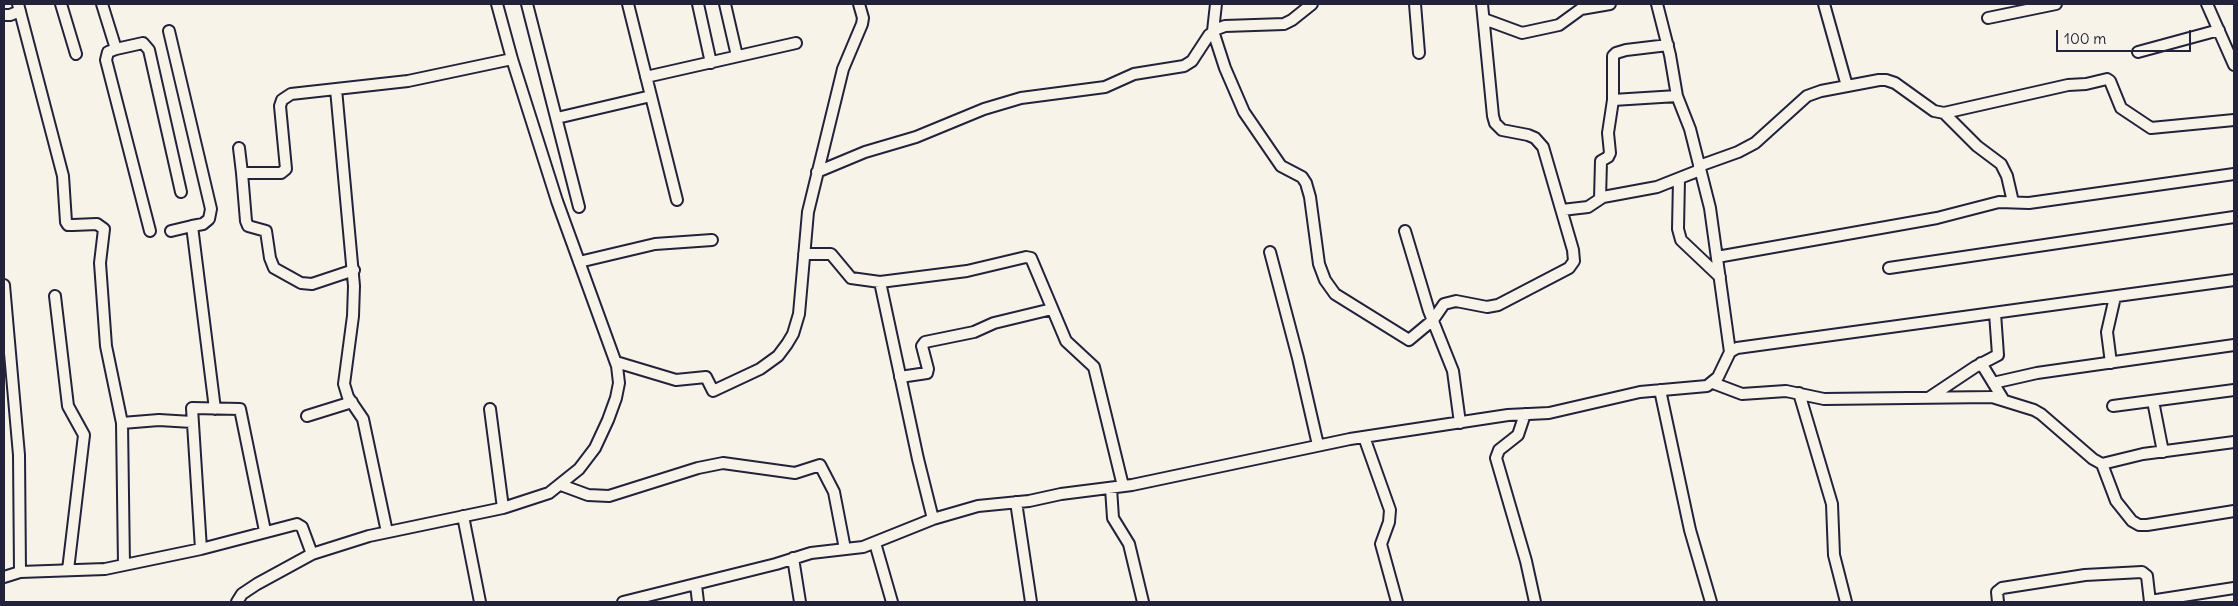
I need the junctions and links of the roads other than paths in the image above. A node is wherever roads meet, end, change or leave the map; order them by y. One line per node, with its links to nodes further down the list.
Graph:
1 (61, 4): 31 (street)
2 (102, 4): 28 (street)
3 (497, 4): 33 (street)
4 (527, 4): 43 (street)
5 (628, 4): 36 (street)
6 (698, 4): 34 (street)
7 (725, 4): 32 (street)
8 (859, 4): 47 (street)
9 (1216, 4): 24 (street)
10 (1312, 4): 24 (street)
11 (1415, 4): 30 (street)
12 (1482, 4): 21 (street)
13 (1610, 4): 21 (street)
14 (1657, 4): 27 (street)
15 (1824, 4): 37 (street)
16 (2056, 4): 20 (street)
17 (2207, 4): 22 (street)
18 (19, 8): 19 (street); 99 (street)
19 (4, 15)
20 (1988, 18)
21 (1484, 19): 56 (street)
22 (2219, 30): 25 (street); 29 (street)
23 (169, 31): 58 (street)
24 (1213, 31): 47 (street); 77 (street)
25 (2229, 42): 35 (street)
26 (796, 43): 32 (street)
27 (1668, 45): 40 (street); 41 (street)
28 (116, 49): 51 (street); 59 (street)
29 (2138, 52)
30 (1419, 53)
31 (76, 54)
32 (737, 56): 34 (street)
33 (512, 59): 38 (street); 66 (street)
34 (711, 63): 36 (street)
35 (2234, 65)
36 (646, 78): 39 (street)
37 (1847, 86): 42 (street); 46 (street)
38 (336, 89): 48 (street); 68 (street)
39 (651, 96): 43 (street); 53 (street)
40 (1677, 96): 41 (street); 46 (street)
41 (1613, 100): 52 (street)
42 (1944, 114): 44 (street); 54 (street)
43 (556, 118): 55 (street)
44 (2234, 120)
45 (239, 148): 48 (street)
46 (1700, 168): 50 (street); 65 (street)
47 (817, 172): 64 (street)
48 (242, 173): 68 (street)
49 (2234, 174): 54 (street)
50 (1679, 179): 52 (street); 69 (street)
51 (181, 192)
52 (1600, 199): 56 (street)
53 (676, 200)
54 (2013, 202): 65 (street)
55 (579, 207)
56 (1562, 210): 77 (street)
57 (2234, 217): 67 (street)
58 (192, 226): 60 (street); 94 (street)
59 (150, 231)
60 (171, 231)
61 (1405, 231): 77 (street)
62 (712, 240): 66 (street)
63 (1270, 252): 103 (street)
64 (804, 254): 71 (street); 80 (street)
65 (1717, 257): 69 (street)
66 (579, 262): 80 (street)
67 (1889, 268)
68 (354, 270): 92 (street)
69 (1720, 277): 79 (street)
70 (2234, 280): 74 (street)
71 (880, 282): 75 (street); 83 (street)
72 (4, 285): 123 (street)
73 (55, 296): 122 (street)
74 (2115, 296): 76 (street); 82 (street)
75 (1052, 309): 83 (street); 107 (street)
76 (1995, 313): 79 (street); 81 (street)
77 (1433, 320): 100 (street)
78 (2234, 345): 82 (street)
79 (1730, 352): 84 (street)
80 (616, 362): 106 (street)
81 (1981, 363): 85 (street); 89 (street)
82 (2111, 363): 85 (street)
83 (900, 377): 113 (street)
84 (1713, 383): 86 (street); 88 (street)
85 (1992, 383): 90 (street)
86 (1660, 390): 96 (street); 137 (street)
87 (2234, 390): 91 (street)
88 (1799, 393): 89 (street); 138 (street)
89 (1929, 398): 90 (street)
90 (2003, 399): 105 (street)
91 (2153, 401): 93 (street); 104 (street)
92 (352, 402): 97 (street); 115 (street)
93 (2113, 406)
94 (215, 409): 98 (street); 114 (street)
95 (490, 409): 110 (street)
96 (1526, 414): 100 (street); 136 (street)
97 (307, 416)
98 (192, 422): 99 (street); 117 (street)
99 (122, 423): 121 (street)
100 (1460, 423): 101 (street)
101 (1364, 437): 103 (street); 135 (street)
102 (2234, 442): 104 (street)
103 (1318, 445): 107 (street)
104 (2163, 452): 105 (street)
105 (2102, 464): 111 (street)
106 (562, 484): 110 (street); 118 (street)
107 (1123, 486): 108 (street)
108 (1111, 488): 109 (street); 134 (street)
109 (1016, 502): 113 (street); 133 (street)
110 (503, 508): 112 (street)
111 (2234, 511)
112 (463, 516): 115 (street); 128 (street)
113 (933, 520): 116 (street)
114 (265, 531): 117 (street); 119 (street)
115 (387, 532): 119 (street)
116 (875, 543): 118 (street); 132 (street)
117 (201, 549): 121 (street)
118 (845, 549): 120 (street)
119 (312, 554): 127 (street)
120 (793, 558): 125 (street); 131 (street)
121 (124, 565): 122 (street)
122 (68, 570): 123 (street)
123 (20, 572): 124 (street)
124 (4, 577)
125 (696, 585): 129 (street); 130 (street)
126 (2234, 588): 140 (street)
127 (237, 602)
128 (480, 602)
129 (623, 602)
130 (698, 602)
131 (800, 602)
132 (892, 602)
133 (1031, 602)
134 (1142, 602)
135 (1398, 602)
136 (1535, 602)
137 (1711, 602)
138 (1846, 602)
139 (1998, 602): 140 (street)
140 (2150, 602)

